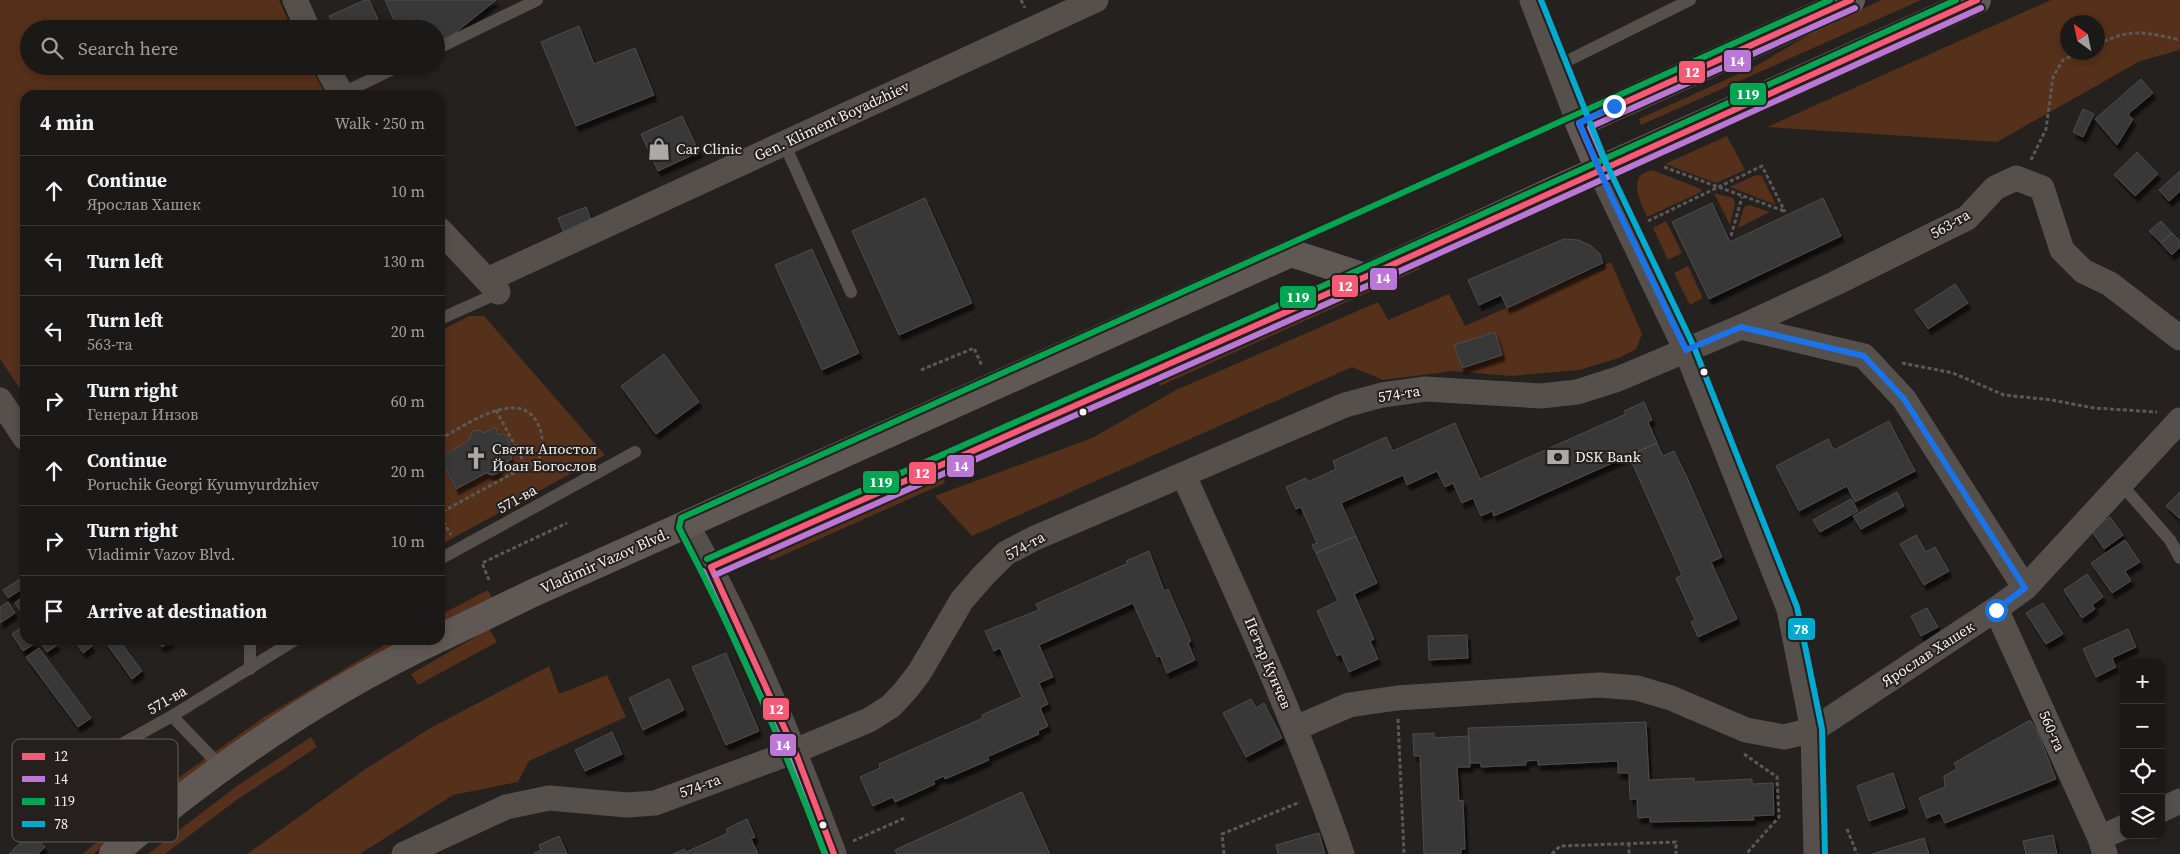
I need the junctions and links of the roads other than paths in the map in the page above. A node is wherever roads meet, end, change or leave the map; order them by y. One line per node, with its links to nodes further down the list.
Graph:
1 (295, 0): 8 (street)
2 (537, 0): 9 (lane)
3 (1096, 0): 16 (street, Gen. Kliment Boyadzhiev)
4 (1532, 0): 10 (street)
5 (1690, 0): 10 (lane)
6 (1851, 0): 15 (main road)
7 (1977, 0): 17 (main road, Vladimir Vazov Blvd.)
8 (304, 20)
9 (445, 44)
10 (1558, 66): 15 (street)
11 (331, 75): 13 (street)
12 (381, 75): 14 (lane)
13 (338, 90)
14 (351, 90)
15 (1579, 123): 17 (main road)
16 (784, 143): 19 (street, Gen. Kliment Boyadzhiev); 20 (lane)
17 (1599, 169): 24 (street); 31 (main road, Vladimir Vazov Blvd.)
18 (445, 235): 19 (street)
19 (493, 286): 21 (lane)
20 (851, 292)
21 (445, 316)
22 (1741, 327): 23 (street, 563-та); 24 (street, 563-та); 34 (street)
23 (2180, 338)
24 (1686, 350): 29 (street, 574-та); 43 (street)
25 (0, 400): 27 (street)
26 (2170, 416): 30 (street, Ярослав Хашек)
27 (20, 430)
28 (635, 452): 32 (lane, 571-ва)
29 (1184, 476): 42 (street, Петър Кунчев); 45 (street, 574-та)
30 (2121, 484): 33 (lane); 34 (street, Ярослав Хашек)
31 (687, 525): 36 (main road, Vladimir Vazov Blvd.); 45 (street)
32 (445, 556)
33 (2180, 558)
34 (2025, 588): 35 (street, Ярослав Хашек)
35 (1996, 610): 43 (street, Ярослав Хашек); 52 (street, 560-та)
36 (445, 636)
37 (250, 645): 40 (lane)
38 (287, 645): 40 (lane, 571-ва)
39 (424, 645): 46 (main road)
40 (250, 669): 41 (lane, 571-ва)
41 (172, 716): 44 (lane, 571-ва); 46 (lane)
42 (1296, 728): 43 (street, Ярослав Хашек); 56 (street, Петър Кунчев)
43 (1813, 730): 57 (street)
44 (131, 739)
45 (795, 751): 53 (street); 55 (street, 574-та)
46 (222, 768): 47 (main road)
47 (178, 801)
48 (2180, 801): 49 (street)
49 (2165, 808)
50 (2120, 831): 52 (street)
51 (127, 842): 54 (main road)
52 (2103, 846)
53 (834, 852)
54 (113, 854)
55 (404, 854)
56 (1342, 854)
57 (1816, 854)

